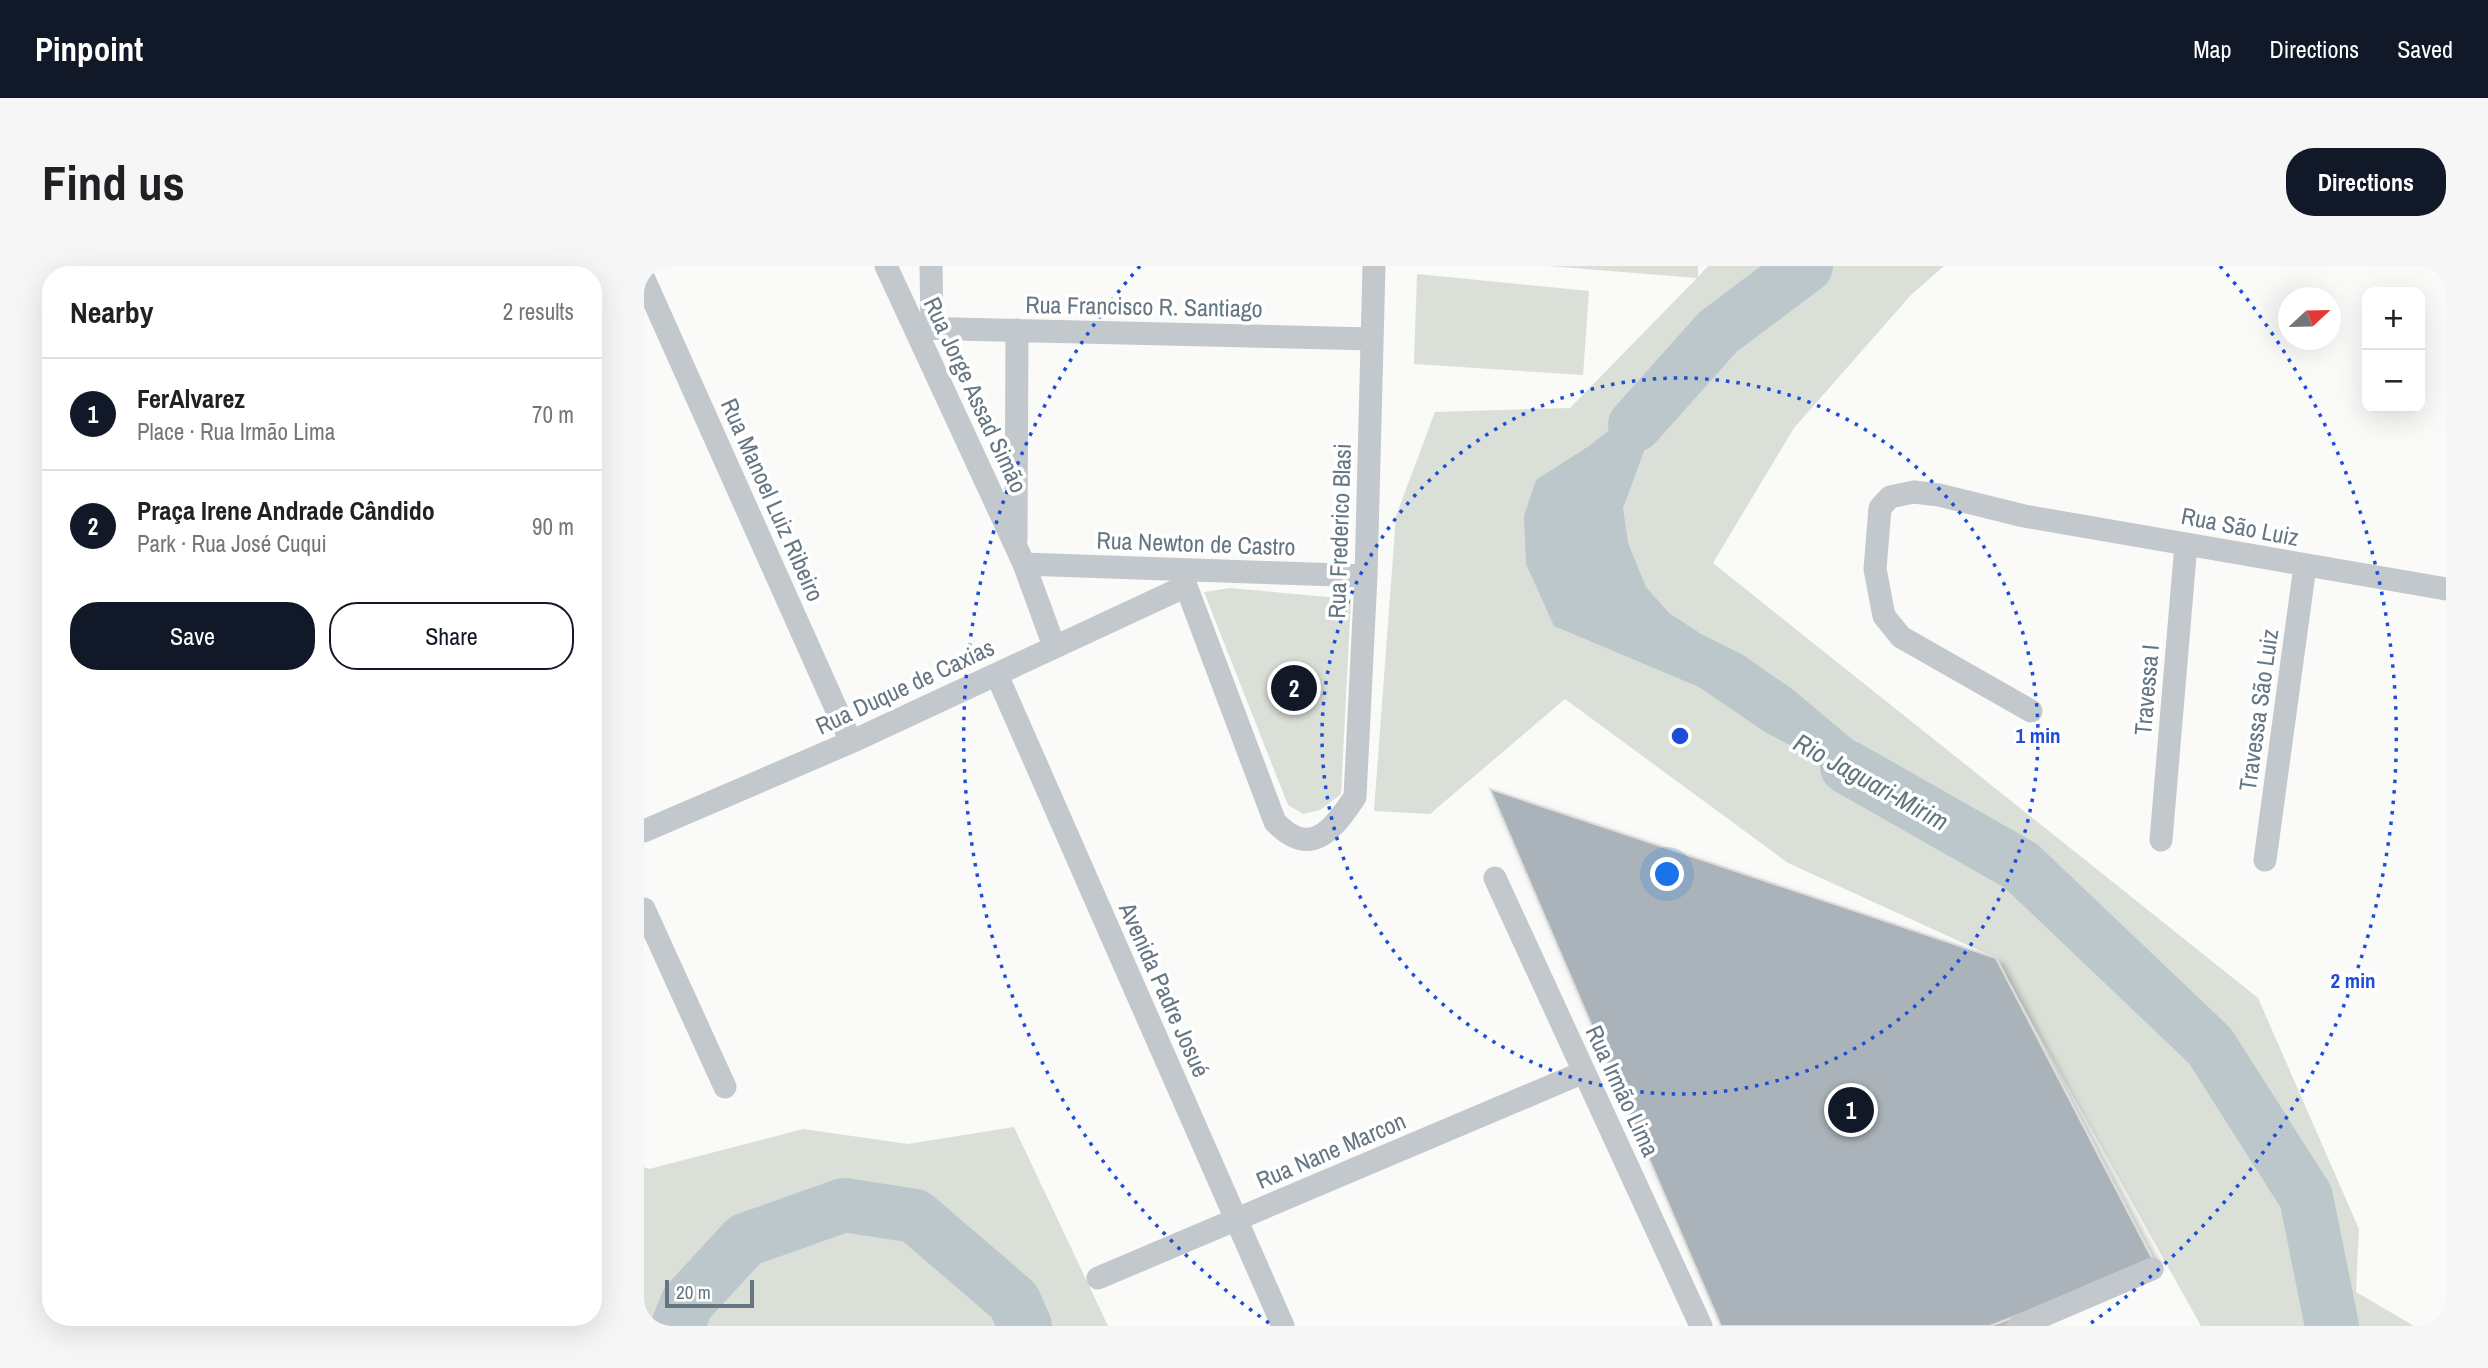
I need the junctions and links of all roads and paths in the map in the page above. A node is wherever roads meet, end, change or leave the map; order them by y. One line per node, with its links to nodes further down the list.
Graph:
1 (886, 266): 5 (street, Rua Jorge Assad Simão)
2 (931, 266): 5 (street, Rua Jorge Assad Simão)
3 (1374, 266): 7 (street, Rua Frederico Blasi)
4 (644, 279): 17 (street, Rua Manoel Luiz Ribeiro)
5 (923, 328): 6 (street, Rua Francisco R. Santiago); 9 (street, Rua Jorge Assad Simão)
6 (1017, 330): 7 (street, Rua Francisco R. Santiago); 9 (street, Rua Jorge Assad Simão)
7 (1371, 339): 11 (street, Rua Frederico Blasi)
8 (2186, 544): 10 (street, Rua São Luiz); 16 (street, Rua São Luiz); 19 (street, Travessa I)
9 (1020, 556): 12 (street, Rua Newton de Castro); 14 (street, Rua Jorge Assad Simão)
10 (2305, 566): 13 (street, Rua São Luiz); 20 (street, Travessa São Luiz)
11 (1366, 576): 12 (street, Rua Newton de Castro); 12 (street, Rua Frederico Blasi)
12 (1183, 578): 14 (street, Rua Duque de Caxias)
13 (2446, 589)
14 (1054, 646): 15 (street, Rua Duque de Caxias)
15 (996, 675): 17 (street, Rua Duque de Caxias); 25 (street, Avenida Padre Josué)
16 (2031, 711)
17 (851, 743): 18 (street, Rua Duque de Caxias)
18 (645, 827)
19 (2161, 840)
20 (2265, 860)
21 (1495, 878): 23 (street, Rua Irmão Lima)
22 (644, 909): 24 (street)
23 (1584, 1072): 25 (street, Rua Nane Marcon); 29 (street, Rua Irmão Lima)
24 (725, 1087)
25 (1236, 1220): 27 (street, Rua Nane Marcon); 28 (street, Avenida Padre Josué)
26 (2152, 1269): 30 (street)
27 (1098, 1278)
28 (1283, 1326)
29 (1701, 1326)
30 (2019, 1326)

